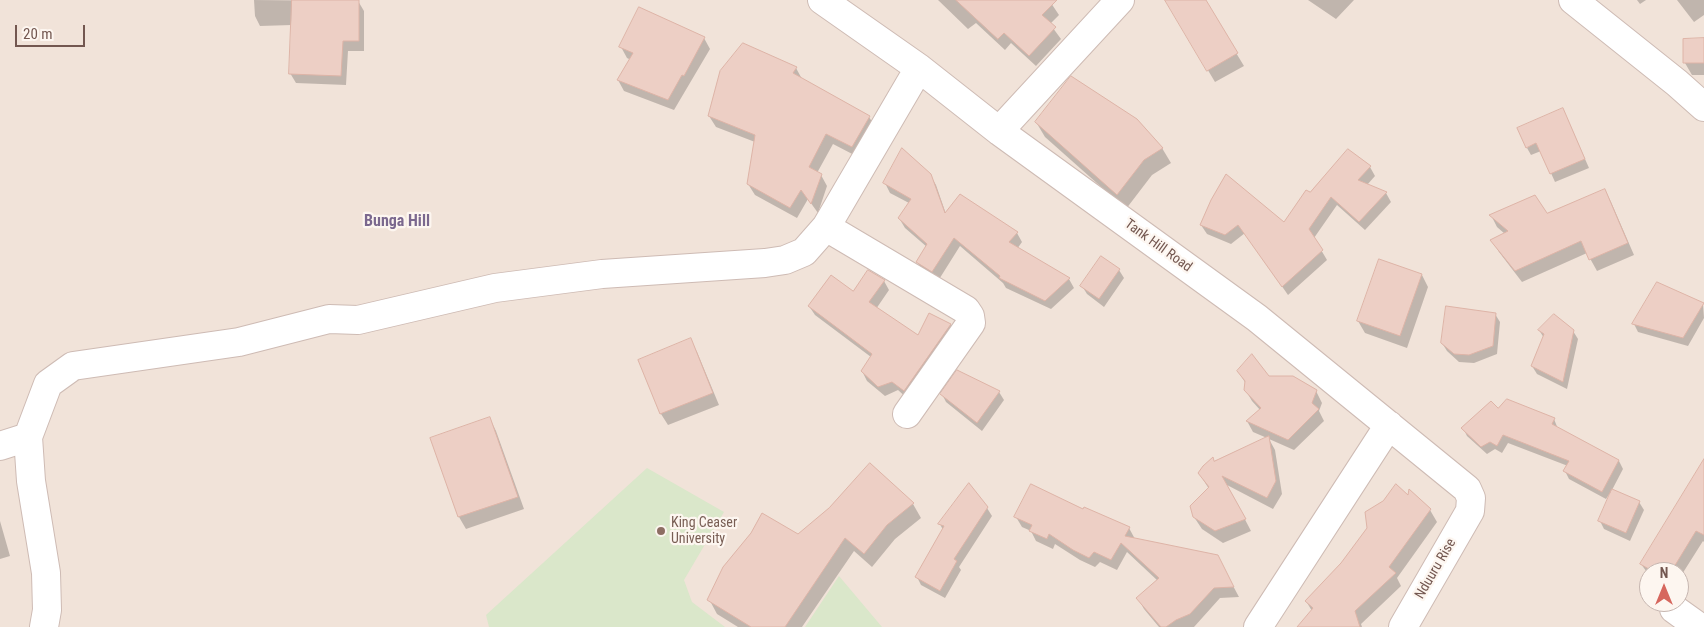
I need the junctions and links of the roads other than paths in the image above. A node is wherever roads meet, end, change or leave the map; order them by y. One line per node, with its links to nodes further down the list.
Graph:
1 (822, 0): 4 (street, Tank Hill Road)
2 (1120, 0): 6 (street)
3 (1573, 0): 5 (street)
4 (919, 68): 6 (street, Tank Hill Road); 7 (street)
5 (1704, 106)
6 (999, 131): 9 (street, Tank Hill Road)
7 (826, 227): 8 (street); 10 (street)
8 (907, 414)
9 (1390, 425): 12 (street, Tank Hill Road); 15 (street)
10 (28, 437): 11 (street); 14 (street)
11 (0, 446)
12 (1470, 510): 16 (street, Nduuru Rise)
13 (1678, 612): 17 (street)
14 (44, 627)
15 (1258, 627)
16 (1403, 627)
17 (1698, 627)

